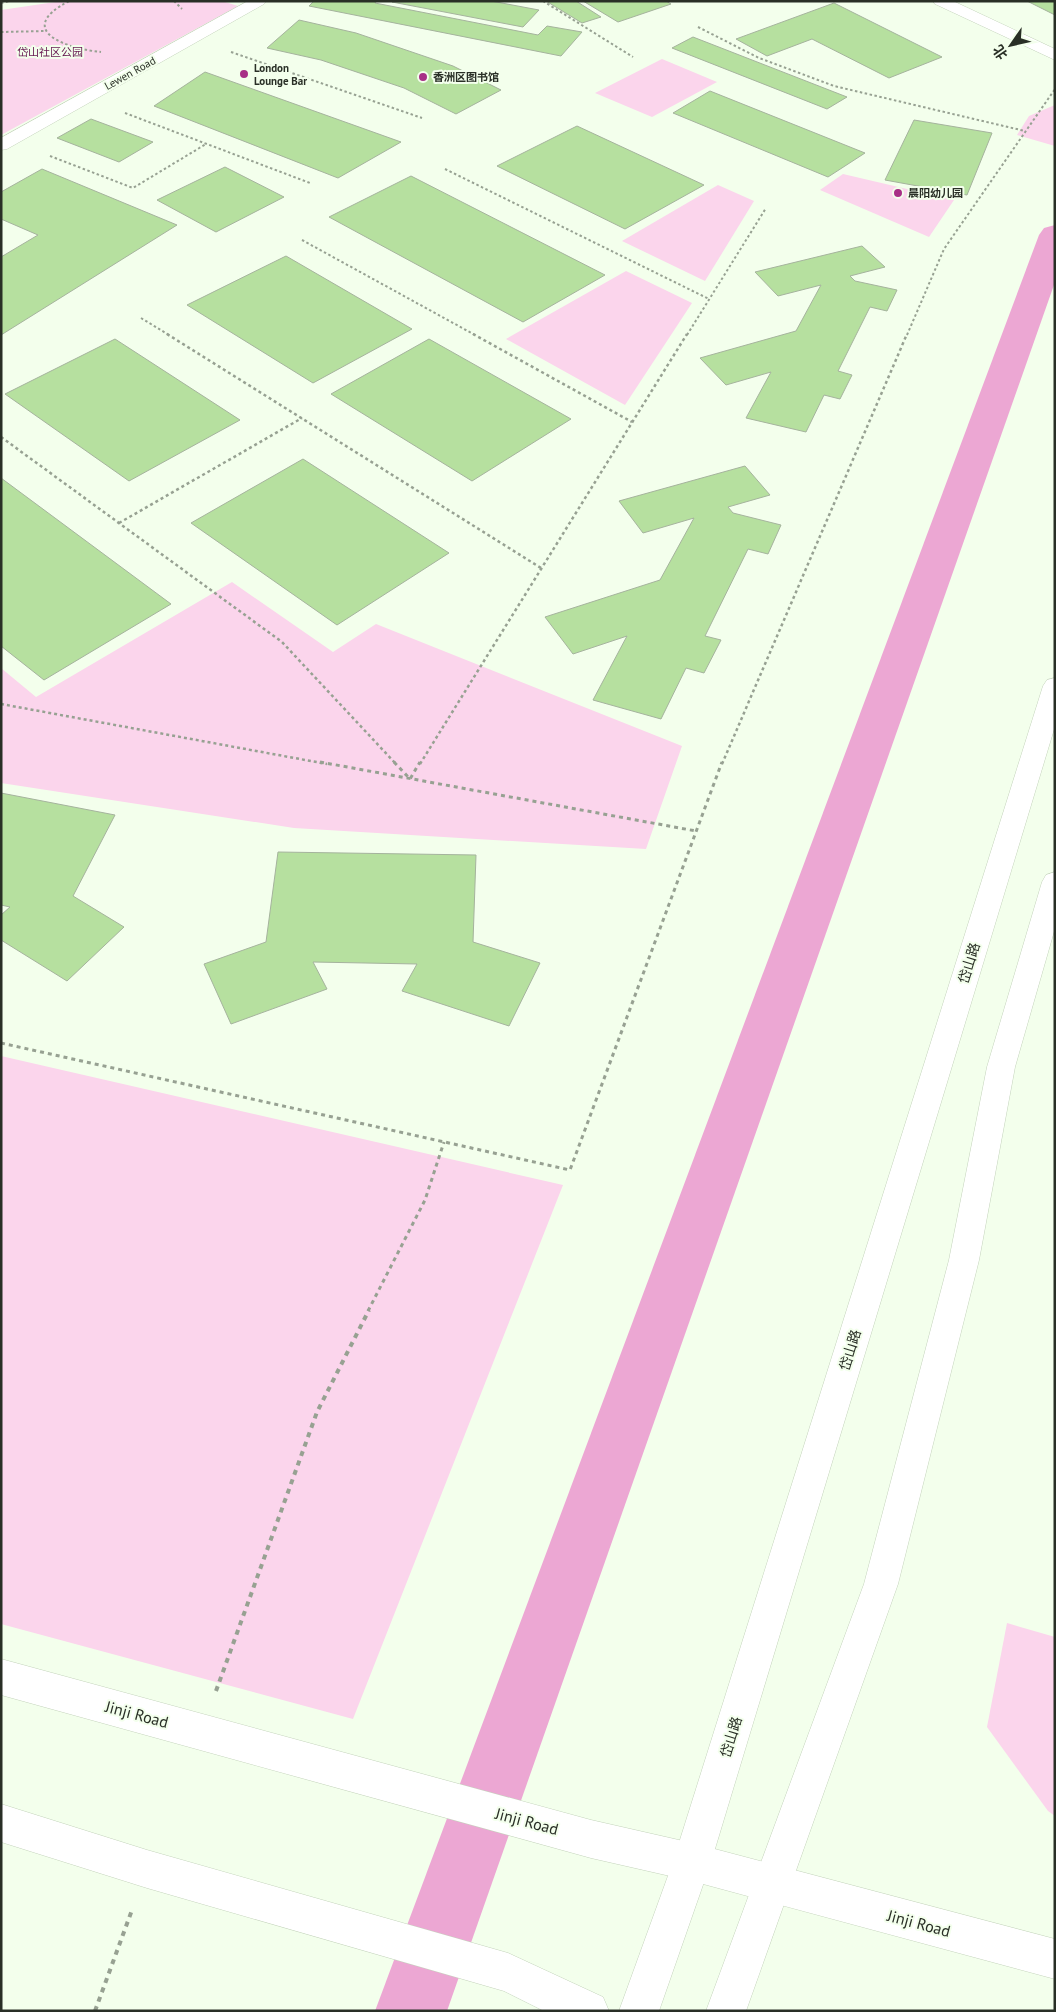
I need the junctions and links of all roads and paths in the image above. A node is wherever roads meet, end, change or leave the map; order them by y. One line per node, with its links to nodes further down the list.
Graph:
1 (10, 1): 7 (path)
2 (69, 1): 10 (path)
3 (174, 1): 8 (path)
4 (259, 1): 12 (street, Lewen Road)
5 (543, 1): 15 (path)
6 (940, 1): 14 (street)
7 (1, 3)
8 (185, 14)
9 (698, 27): 19 (path)
10 (46, 31): 11 (path); 13 (path)
11 (1, 32)
12 (192, 39): 17 (street, Lewen Road); 18 (path)
13 (103, 52)
14 (1055, 55)
15 (633, 57)
16 (1055, 89): 19 (path)
17 (86, 98): 20 (street, Lewen Road); 21 (path)
18 (422, 118)
19 (1026, 131): 36 (path)
20 (6, 143): 21 (path)
21 (206, 144): 23 (path)
22 (445, 169): 26 (path)
23 (310, 183)
24 (766, 208): 26 (path)
25 (302, 240): 29 (path)
26 (709, 299): 29 (path)
27 (141, 318): 28 (path)
28 (302, 418): 31 (path); 32 (path)
29 (632, 423): 32 (path)
30 (1, 437): 31 (path)
31 (119, 523): 35 (path)
32 (541, 568): 35 (path)
33 (1055, 686): 43 (street, 岱山路)
34 (1, 704): 35 (path)
35 (410, 779): 36 (path)
36 (696, 831): 39 (path)
37 (1055, 882): 45 (street)
38 (1, 1043): 39 (path)
39 (444, 1142): 41 (path)
40 (1, 1678): 41 (street, Jinji Road)
41 (202, 1732): 43 (street, Jinji Road)
42 (1, 1824): 44 (street)
43 (692, 1862): 45 (street, Jinji Road); 49 (street, 岱山路)
44 (146, 1870): 47 (path); 48 (street)
45 (772, 1884): 46 (street, Jinji Road); 50 (street)
46 (1055, 1959)
47 (95, 2011)
48 (589, 2011)
49 (640, 2011)
50 (726, 2011)

